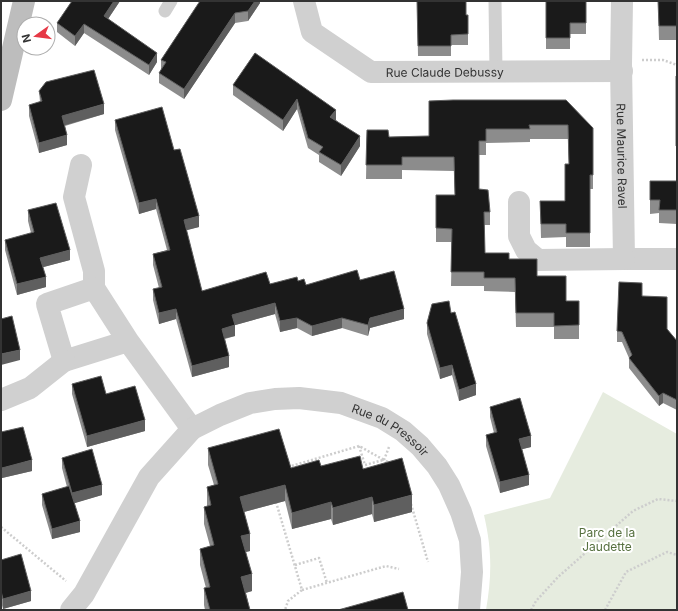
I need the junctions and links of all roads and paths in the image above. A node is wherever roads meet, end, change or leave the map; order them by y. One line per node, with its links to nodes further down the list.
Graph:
1 (24, 1): 9 (street)
2 (304, 1): 7 (street, Rue Claude Debussy)
3 (496, 1): 7 (lane)
4 (622, 1): 8 (street, Rue Maurice Ravel)
5 (641, 60): 6 (path)
6 (677, 64)
7 (496, 72): 8 (street, Rue Claude Debussy)
8 (622, 72): 12 (street, Rue Maurice Ravel)
9 (1, 100)
10 (81, 165): 14 (street)
11 (519, 202): 12 (street)
12 (624, 259): 13 (street)
13 (677, 259)
14 (94, 288): 15 (street); 16 (street)
15 (128, 341): 16 (street); 18 (street)
16 (64, 361): 17 (street)
17 (1, 400)
18 (192, 429): 37 (street, Rue du Pressoir); 39 (street, Rue du Pressoir)
19 (392, 440): 21 (path)
20 (359, 446): 21 (path); 22 (path); 24 (path)
21 (384, 460): 22 (path); 23 (path)
22 (365, 465): 25 (path)
23 (396, 467)
24 (286, 468)
25 (367, 472)
26 (275, 497): 32 (path)
27 (410, 498): 31 (path)
28 (677, 501): 40 (path)
29 (1, 527): 34 (path)
30 (677, 555): 41 (path)
31 (428, 562)
32 (295, 566): 35 (path); 36 (path)
33 (399, 569): 35 (path)
34 (68, 583)
35 (327, 583): 36 (path)
36 (302, 590): 38 (path)
37 (71, 610)
38 (285, 610)
39 (469, 610)
40 (531, 610)
41 (606, 610)

